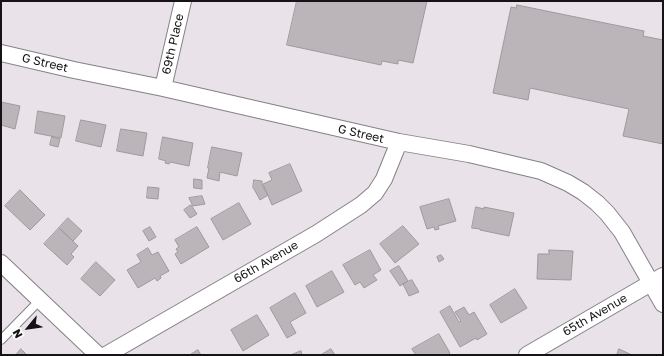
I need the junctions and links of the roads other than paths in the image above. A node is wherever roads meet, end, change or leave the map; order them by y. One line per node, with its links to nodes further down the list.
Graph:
1 (183, 1): 3 (street, 69th Place)
2 (1, 53): 3 (street, G Street)
3 (164, 88): 4 (street, G Street)
4 (399, 142): 6 (street, G Street); 11 (street, 66th Avenue)
5 (1, 263): 7 (street)
6 (657, 279): 8 (street, G Street); 12 (street, 65th Avenue)
7 (40, 300): 9 (lane); 10 (street)
8 (663, 304)
9 (1, 340)
10 (98, 355)
11 (106, 355)
12 (527, 355)

